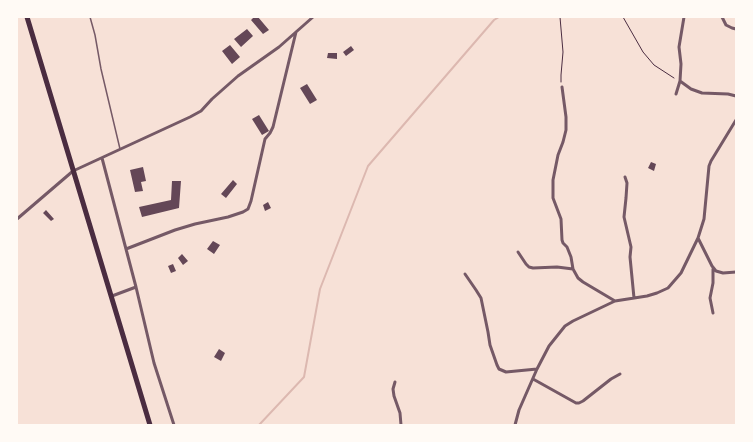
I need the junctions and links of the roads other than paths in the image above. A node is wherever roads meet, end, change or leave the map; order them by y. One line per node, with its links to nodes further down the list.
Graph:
1 (27, 17): 15 (highway)
2 (90, 17): 13 (lane)
3 (312, 17): 7 (street)
4 (684, 17): 8 (street)
5 (722, 17): 6 (street)
6 (736, 29)
7 (296, 32): 13 (street); 19 (street)
8 (680, 81): 10 (street); 11 (street)
9 (562, 87): 21 (street)
10 (676, 94)
11 (736, 96)
12 (736, 120): 18 (street)
13 (120, 149): 14 (street)
14 (102, 158): 15 (street); 19 (street)
15 (73, 171): 17 (street); 26 (highway)
16 (625, 177): 27 (street)
17 (17, 219)
18 (698, 238): 22 (street); 27 (street)
19 (126, 249): 25 (street)
20 (518, 252): 21 (street)
21 (573, 269): 28 (street)
22 (713, 269): 23 (street); 29 (street)
23 (736, 272)
24 (464, 274): 30 (street)
25 (136, 287): 26 (street); 35 (street)
26 (112, 296): 34 (highway)
27 (634, 298): 28 (street)
28 (615, 301): 30 (street)
29 (713, 313)
30 (537, 368): 32 (street)
31 (620, 374): 32 (street)
32 (533, 379): 37 (street)
33 (395, 382): 36 (street)
34 (150, 425)
35 (174, 425)
36 (401, 425)
37 (515, 425)

